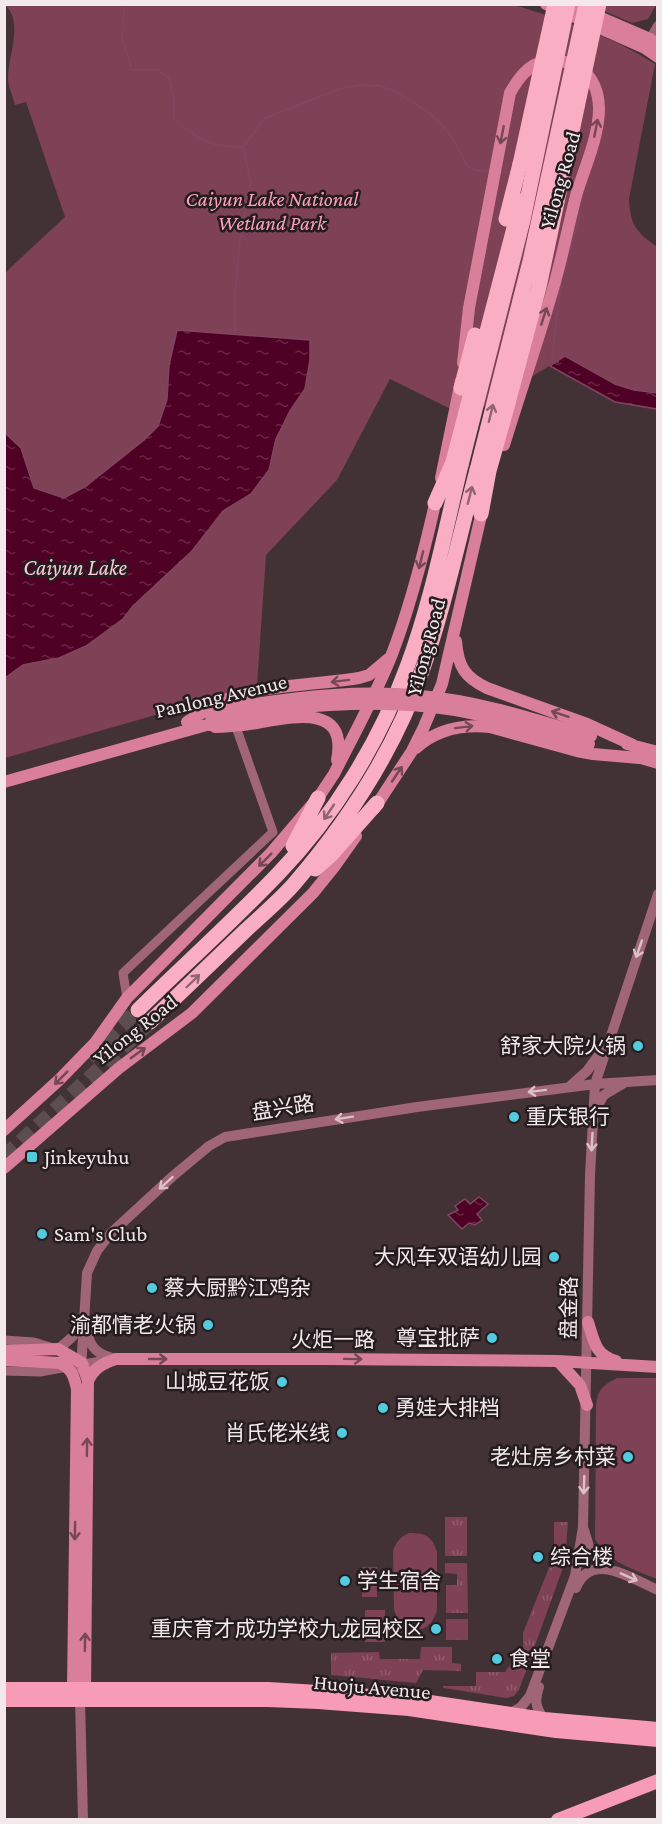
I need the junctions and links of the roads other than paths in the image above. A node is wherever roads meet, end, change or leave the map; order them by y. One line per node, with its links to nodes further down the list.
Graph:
1 (546, 4): 7 (main road)
2 (555, 4): 10 (highway, bridge)
3 (569, 4): 7 (main road); 12 (highway, Yilong Road, bridge)
4 (586, 4): 9 (highway, Yilong Road, bridge)
5 (599, 4): 11 (highway, bridge)
6 (657, 25): 7 (street)
7 (651, 44): 8 (main road)
8 (657, 57)
9 (530, 261): 11 (highway, bridge); 13 (highway, Yilong Road, one-way to 9, bridge)
10 (461, 388): 13 (main road, Yilong Road, one-way to 10, bridge); 14 (main road, Yilong Road)
11 (507, 407): 13 (highway)
12 (457, 464): 14 (highway); 31 (highway, Yilong Road, one-way to 31)
13 (487, 471): 15 (highway); 32 (highway, Yilong Road, one-way to 13)
14 (435, 503): 17 (main road, Yilong Road, one-way to 17)
15 (481, 514): 16 (main road, Yilong Road)
16 (455, 622): 21 (main road, one-way to 16); 22 (main road, Yilong Road)
17 (391, 656): 18 (main road, one-way to 18); 27 (main road, Yilong Road)
18 (190, 725): 19 (main road); 20 (main road, Panlong Avenue, bridge); 26 (main road, Panlong Avenue); 28 (main road, Panlong Avenue)
19 (236, 727): 27 (main road); 34 (street)
20 (590, 740): 21 (main road); 24 (main road)
21 (633, 746): 23 (main road)
22 (412, 751): 24 (main road, one-way to 24); 30 (main road, Yilong Road, one-way to 22)
23 (657, 752)
24 (639, 758): 25 (main road)
25 (657, 763)
26 (4, 774)
27 (334, 774): 29 (main road, Yilong Road)
28 (4, 782)
29 (318, 798): 31 (highway); 34 (main road, Yilong Road, one-way to 34)
30 (377, 803): 32 (highway); 43 (main road, Yilong Road, one-way to 30)
31 (279, 873): 34 (highway, Yilong Road)
32 (293, 885): 35 (highway, Yilong Road, one-way to 32)
33 (657, 894): 36 (street, 盘金路, one-way to 36)
34 (132, 1004): 42 (main road, Yilong Road, one-way to 42)
35 (150, 1022)
36 (607, 1045): 39 (street, 盘金路); 40 (street)
37 (657, 1080): 38 (street, 盘兴路)
38 (627, 1082): 39 (street, 盘兴路); 41 (street)
39 (595, 1084): 40 (street, 盘兴路); 41 (street, 盘金路)
40 (568, 1087): 44 (street, 盘兴路, one-way to 44)
41 (594, 1113): 45 (street, 盘金路, one-way to 45)
42 (4, 1130)
43 (4, 1168)
44 (84, 1319): 47 (street); 50 (street); 53 (street, 盘兴路)
45 (588, 1322): 54 (street, 盘金路); 55 (main road)
46 (4, 1340): 47 (street)
47 (58, 1350): 49 (main road); 53 (main road)
48 (4, 1351): 49 (main road)
49 (32, 1356): 51 (main road); 56 (main road)
50 (116, 1359): 52 (main road, 火炬一路, one-way to 52); 53 (street); 59 (main road)
51 (4, 1360)
52 (558, 1361): 54 (main road, 火炬一路); 61 (main road)
53 (82, 1364): 56 (street); 59 (main road); 60 (street, 盘兴路)
54 (588, 1364): 55 (main road, 火炬一路); 61 (street, 盘金路)
55 (631, 1366): 57 (main road, 火炬一路)
56 (67, 1367): 58 (street); 60 (main road)
57 (657, 1367)
58 (4, 1371)
59 (88, 1381): 66 (main road, one-way to 59)
60 (76, 1389): 66 (main road, one-way to 66)
61 (587, 1405): 62 (street, 盘金路, one-way to 62)
62 (583, 1527): 63 (street); 68 (street, 盘金路)
63 (607, 1568): 64 (street, one-way to 64); 69 (street)
64 (657, 1590)
65 (4, 1689): 66 (main road)
66 (80, 1692): 67 (main road); 68 (main road, Huoju Avenue); 71 (main road, Huoju Avenue); 73 (street)
67 (4, 1700)
68 (509, 1714): 69 (main road, Huoju Avenue)
69 (544, 1719): 70 (main road, Huoju Avenue)
70 (657, 1729)
71 (657, 1740)
72 (657, 1781): 74 (main road)
73 (83, 1820)
74 (558, 1820)

